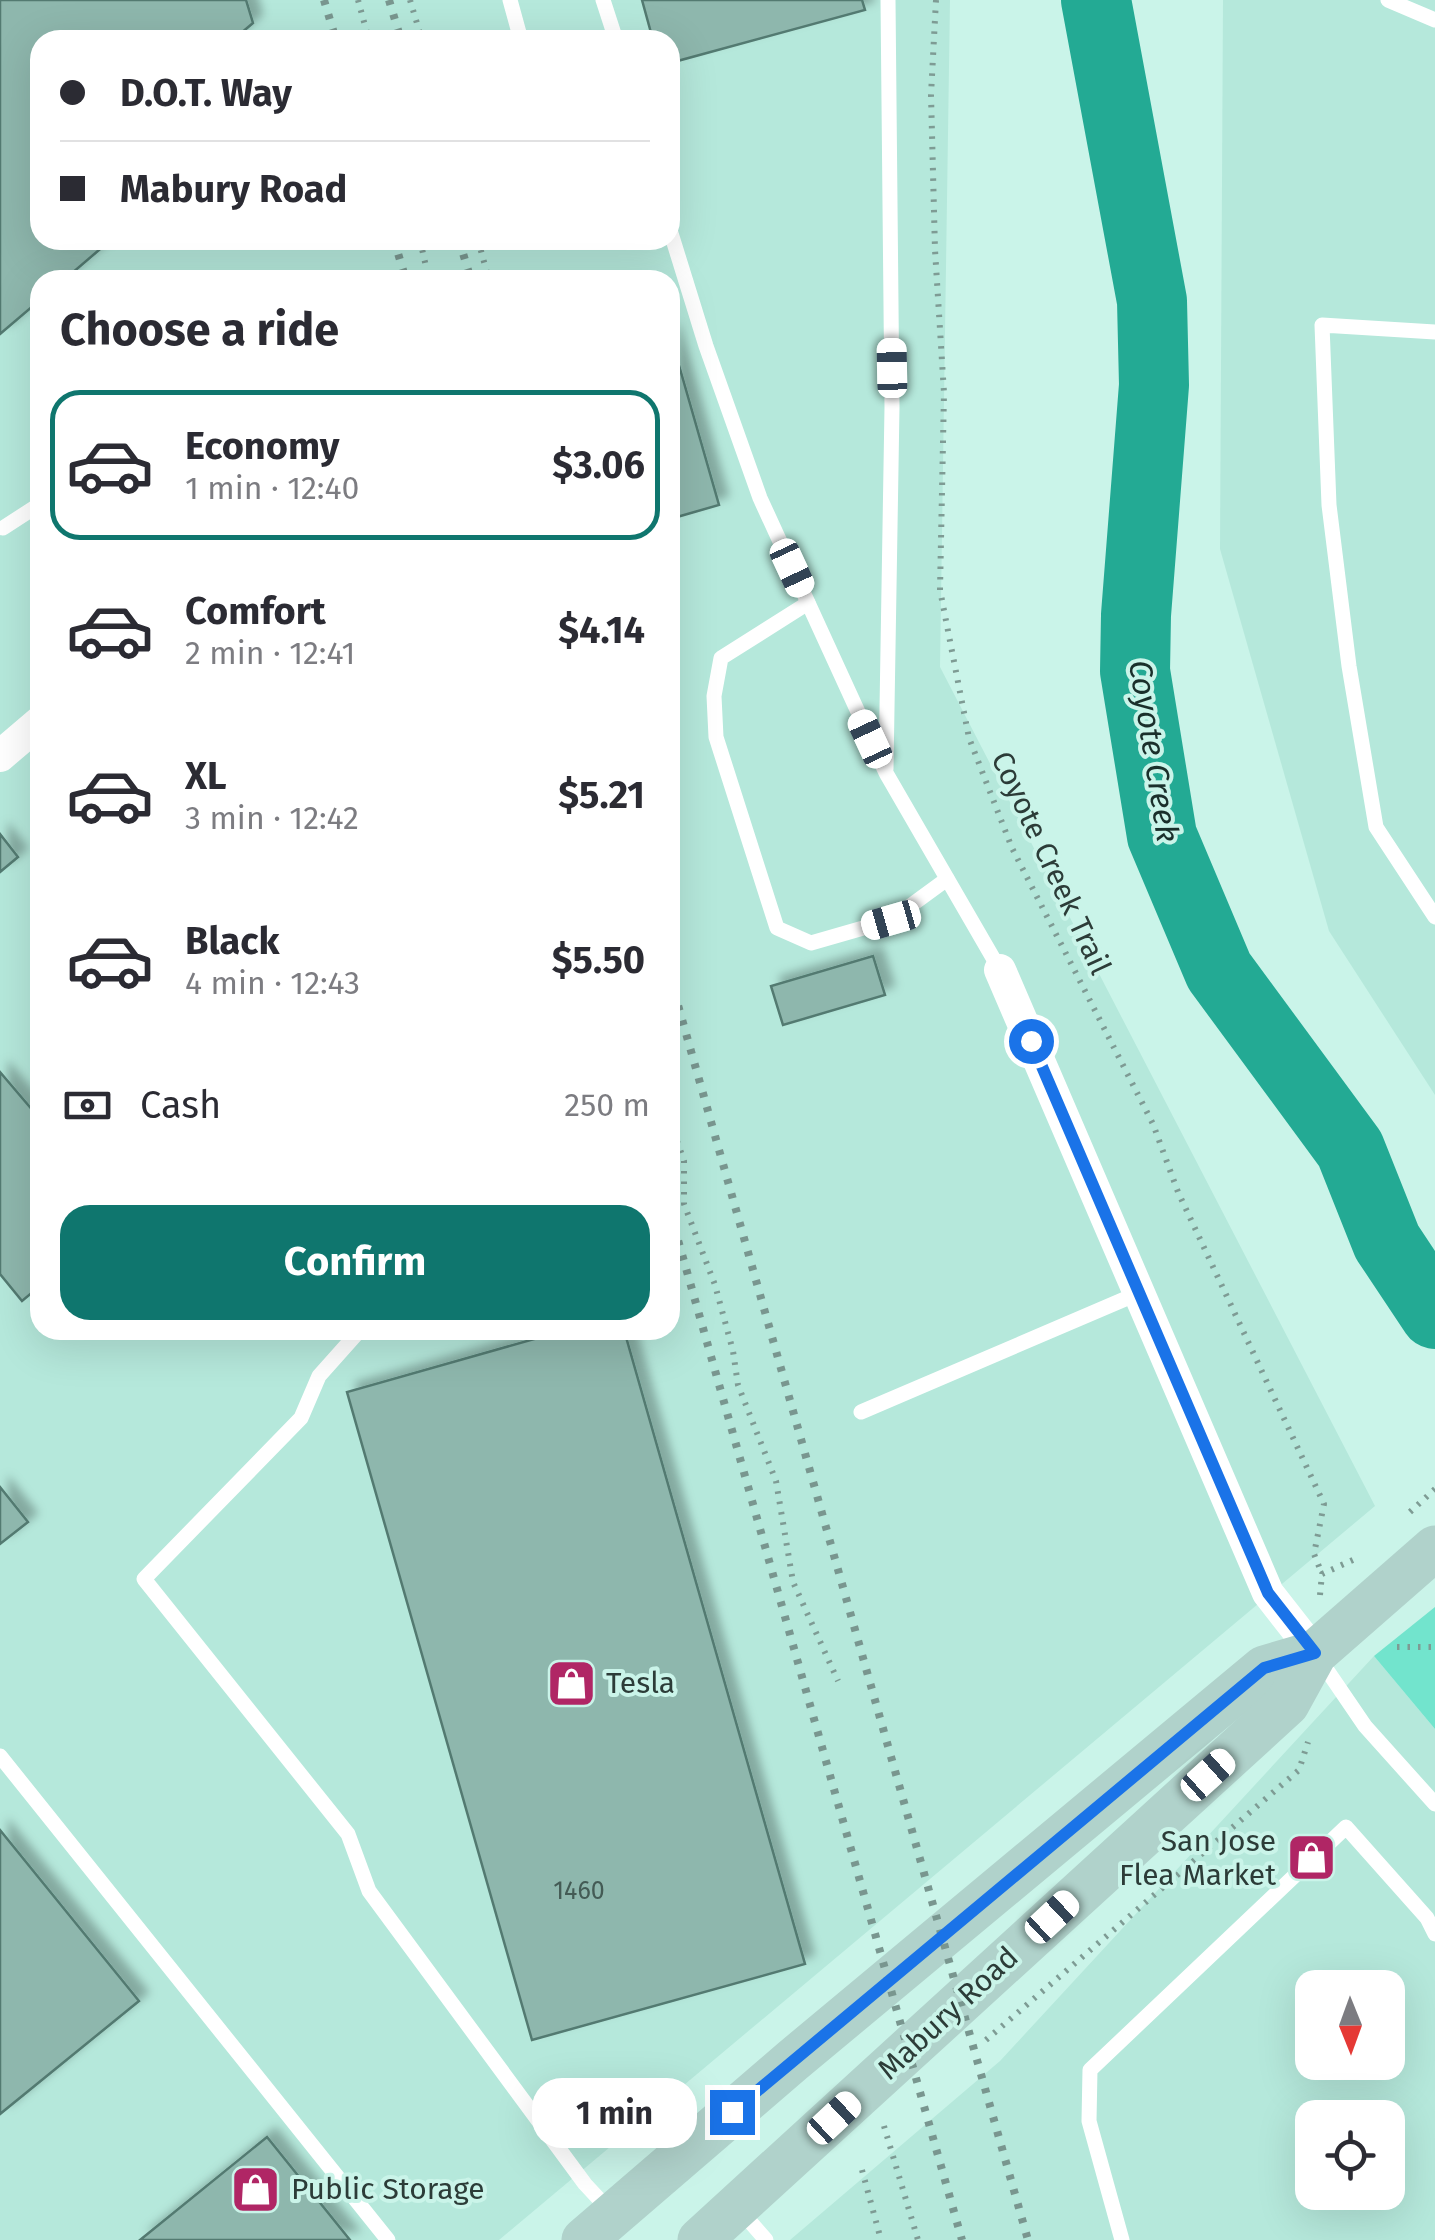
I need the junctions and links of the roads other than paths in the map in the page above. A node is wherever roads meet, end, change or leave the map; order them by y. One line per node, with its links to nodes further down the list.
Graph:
1 (510, 0): 6 (lane)
2 (603, 0): 7 (lane)
3 (888, 0): 15 (lane)
4 (1388, 0): 5 (lane)
5 (1435, 20)
6 (518, 30)
7 (613, 30)
8 (676, 250): 12 (lane)
9 (1435, 332): 17 (lane)
10 (30, 511): 11 (lane)
11 (4, 528)
12 (808, 603): 15 (lane); 16 (lane)
13 (30, 730): 14 (street)
14 (0, 756)
15 (886, 772): 16 (lane)
16 (947, 879): 18 (lane)
17 (1435, 918)
18 (1000, 970): 19 (street)
19 (1139, 1293): 21 (lane); 23 (street)
20 (351, 1340): 28 (lane)
21 (861, 1412)
22 (1435, 1548): 23 (main road, Mabury Road)
23 (1315, 1653): 25 (lane); 27 (main road, Mabury Road); 28 (main road, Mabury Road)
24 (0, 1756): 29 (lane)
25 (1435, 1804)
26 (1435, 1934): 31 (lane)
27 (752, 2223): 30 (main road, Mabury Road)
28 (599, 2227)
29 (388, 2240)
30 (700, 2240)
31 (1122, 2240)

